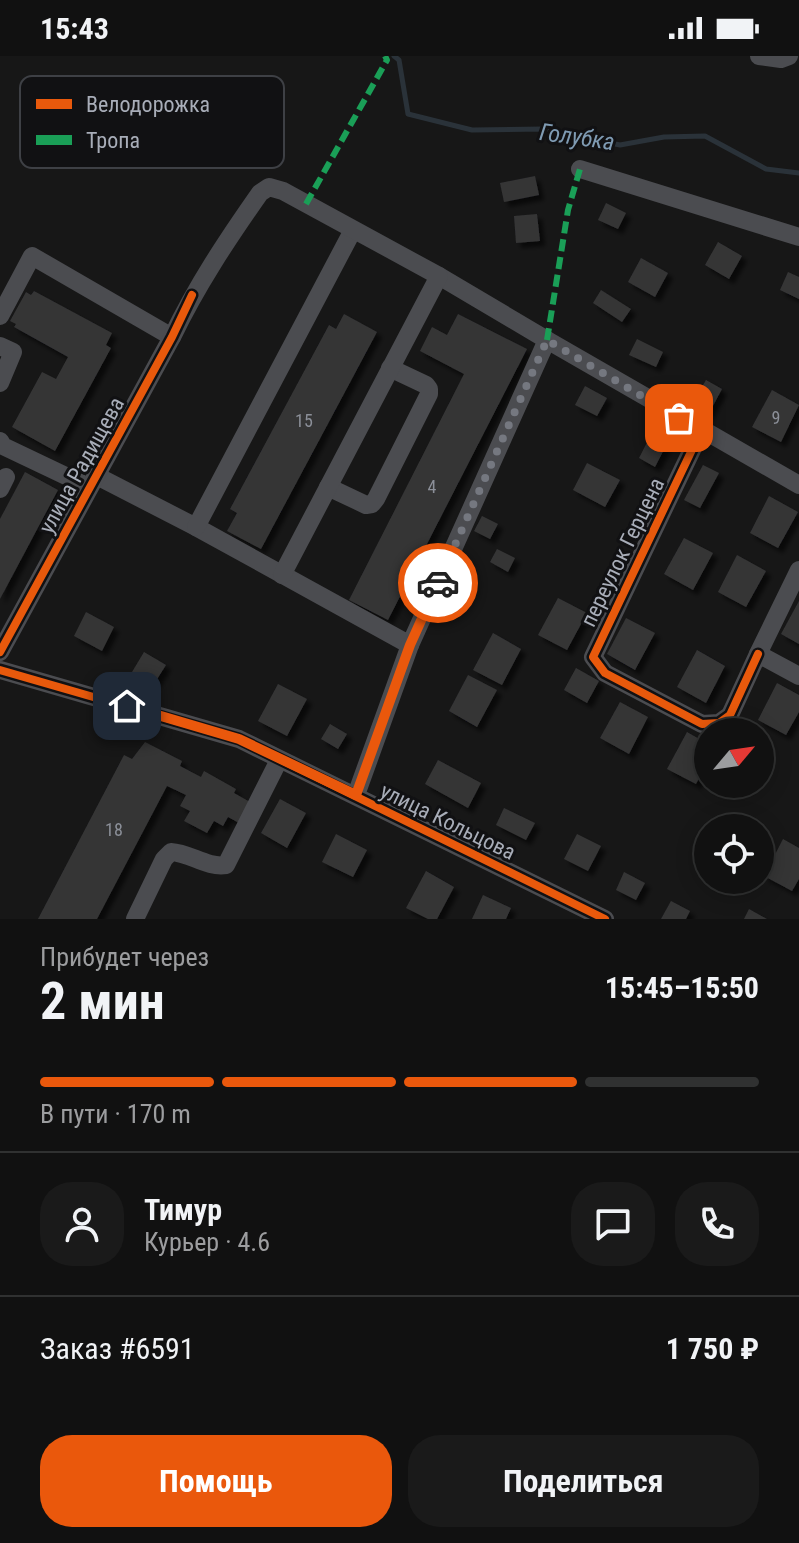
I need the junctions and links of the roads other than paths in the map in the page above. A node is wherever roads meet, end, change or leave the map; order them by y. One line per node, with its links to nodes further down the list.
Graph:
1 (759, 56): 2 (street)
2 (789, 56)
3 (580, 169): 5 (street)
4 (353, 230): 6 (street); 8 (street, улица Радищева); 18 (street)
5 (799, 237)
6 (439, 276): 9 (street); 11 (street)
7 (0, 316): 8 (street)
8 (172, 337): 15 (street, улица Радищева)
9 (547, 340): 13 (street); 21 (street)
10 (0, 346): 12 (street)
11 (390, 368): 17 (street); 17 (street)
12 (0, 383)
13 (701, 431): 16 (street); 23 (street, переулок Герцена)
14 (0, 441): 15 (street)
15 (92, 481): 18 (street); 22 (street, улица Радищева)
16 (799, 485)
17 (328, 487): 20 (street)
18 (196, 527): 20 (street)
19 (799, 570): 23 (street, переулок Герцена)
20 (282, 575): 21 (street)
21 (410, 645): 27 (street)
22 (0, 652)
23 (758, 654): 25 (street)
24 (0, 670): 26 (street, улица Кольцова)
25 (799, 676)
26 (279, 760): 27 (street, улица Кольцова); 28 (street)
27 (356, 795): 29 (street, улица Кольцова)
28 (135, 919)
29 (605, 919)

